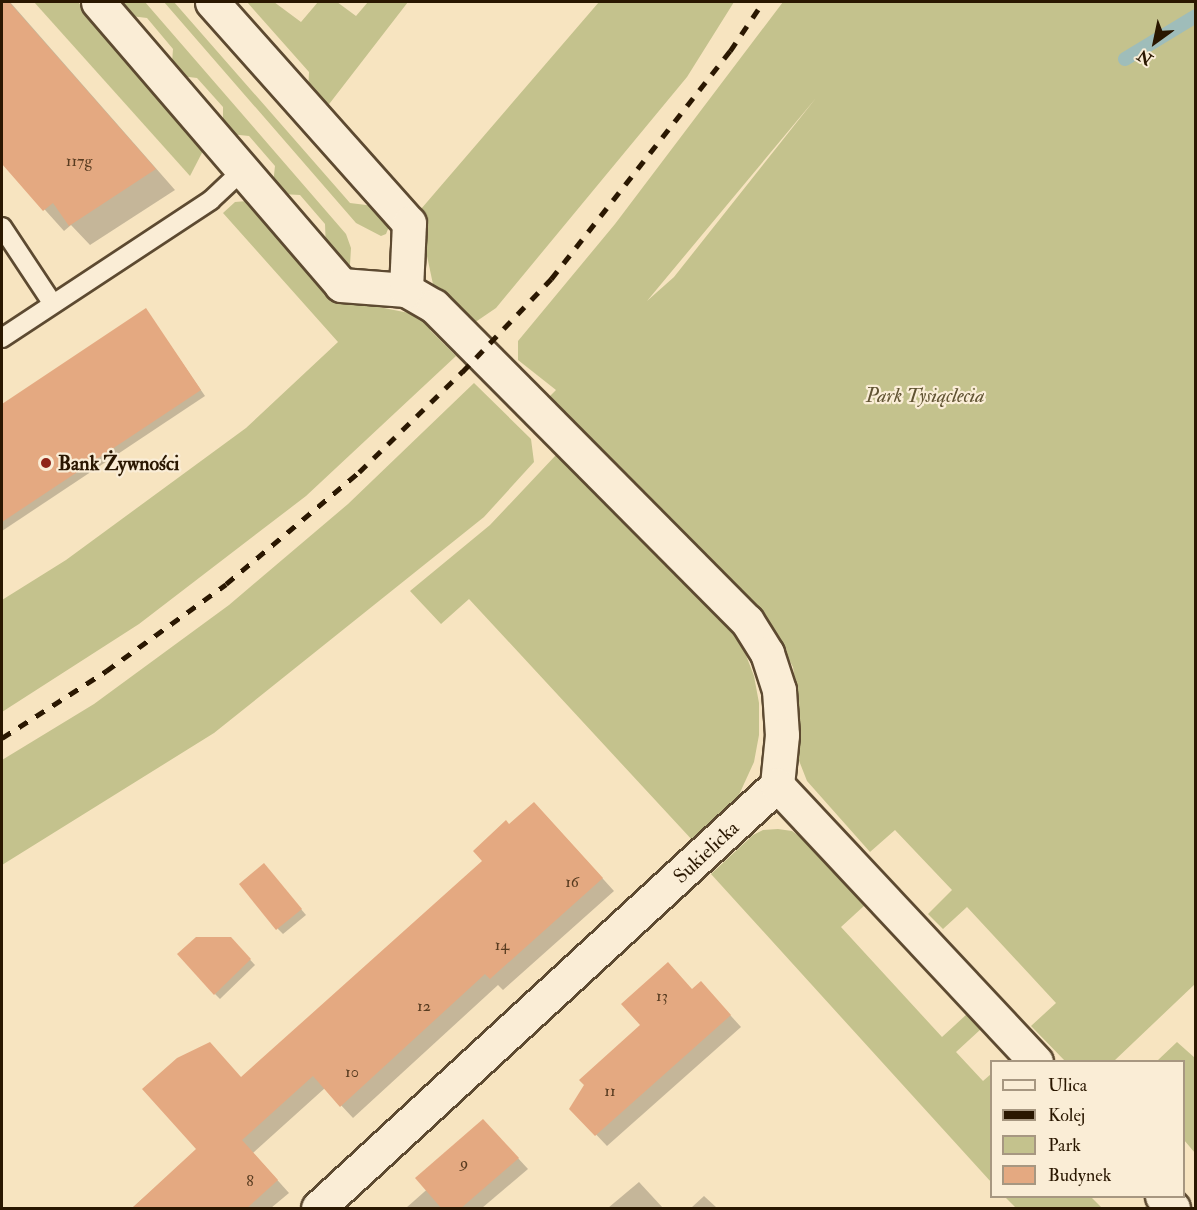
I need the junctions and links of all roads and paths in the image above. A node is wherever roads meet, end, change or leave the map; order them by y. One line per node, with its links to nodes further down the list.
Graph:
1 (98, 2): 3 (street)
2 (212, 2): 5 (street)
3 (243, 170): 5 (street); 6 (lane)
4 (2, 227): 6 (lane)
5 (406, 290): 8 (street)
6 (53, 304): 7 (lane)
7 (2, 338)
8 (777, 785): 9 (street); 10 (street, Sukielicka)
9 (1034, 1060)
10 (318, 1209)

